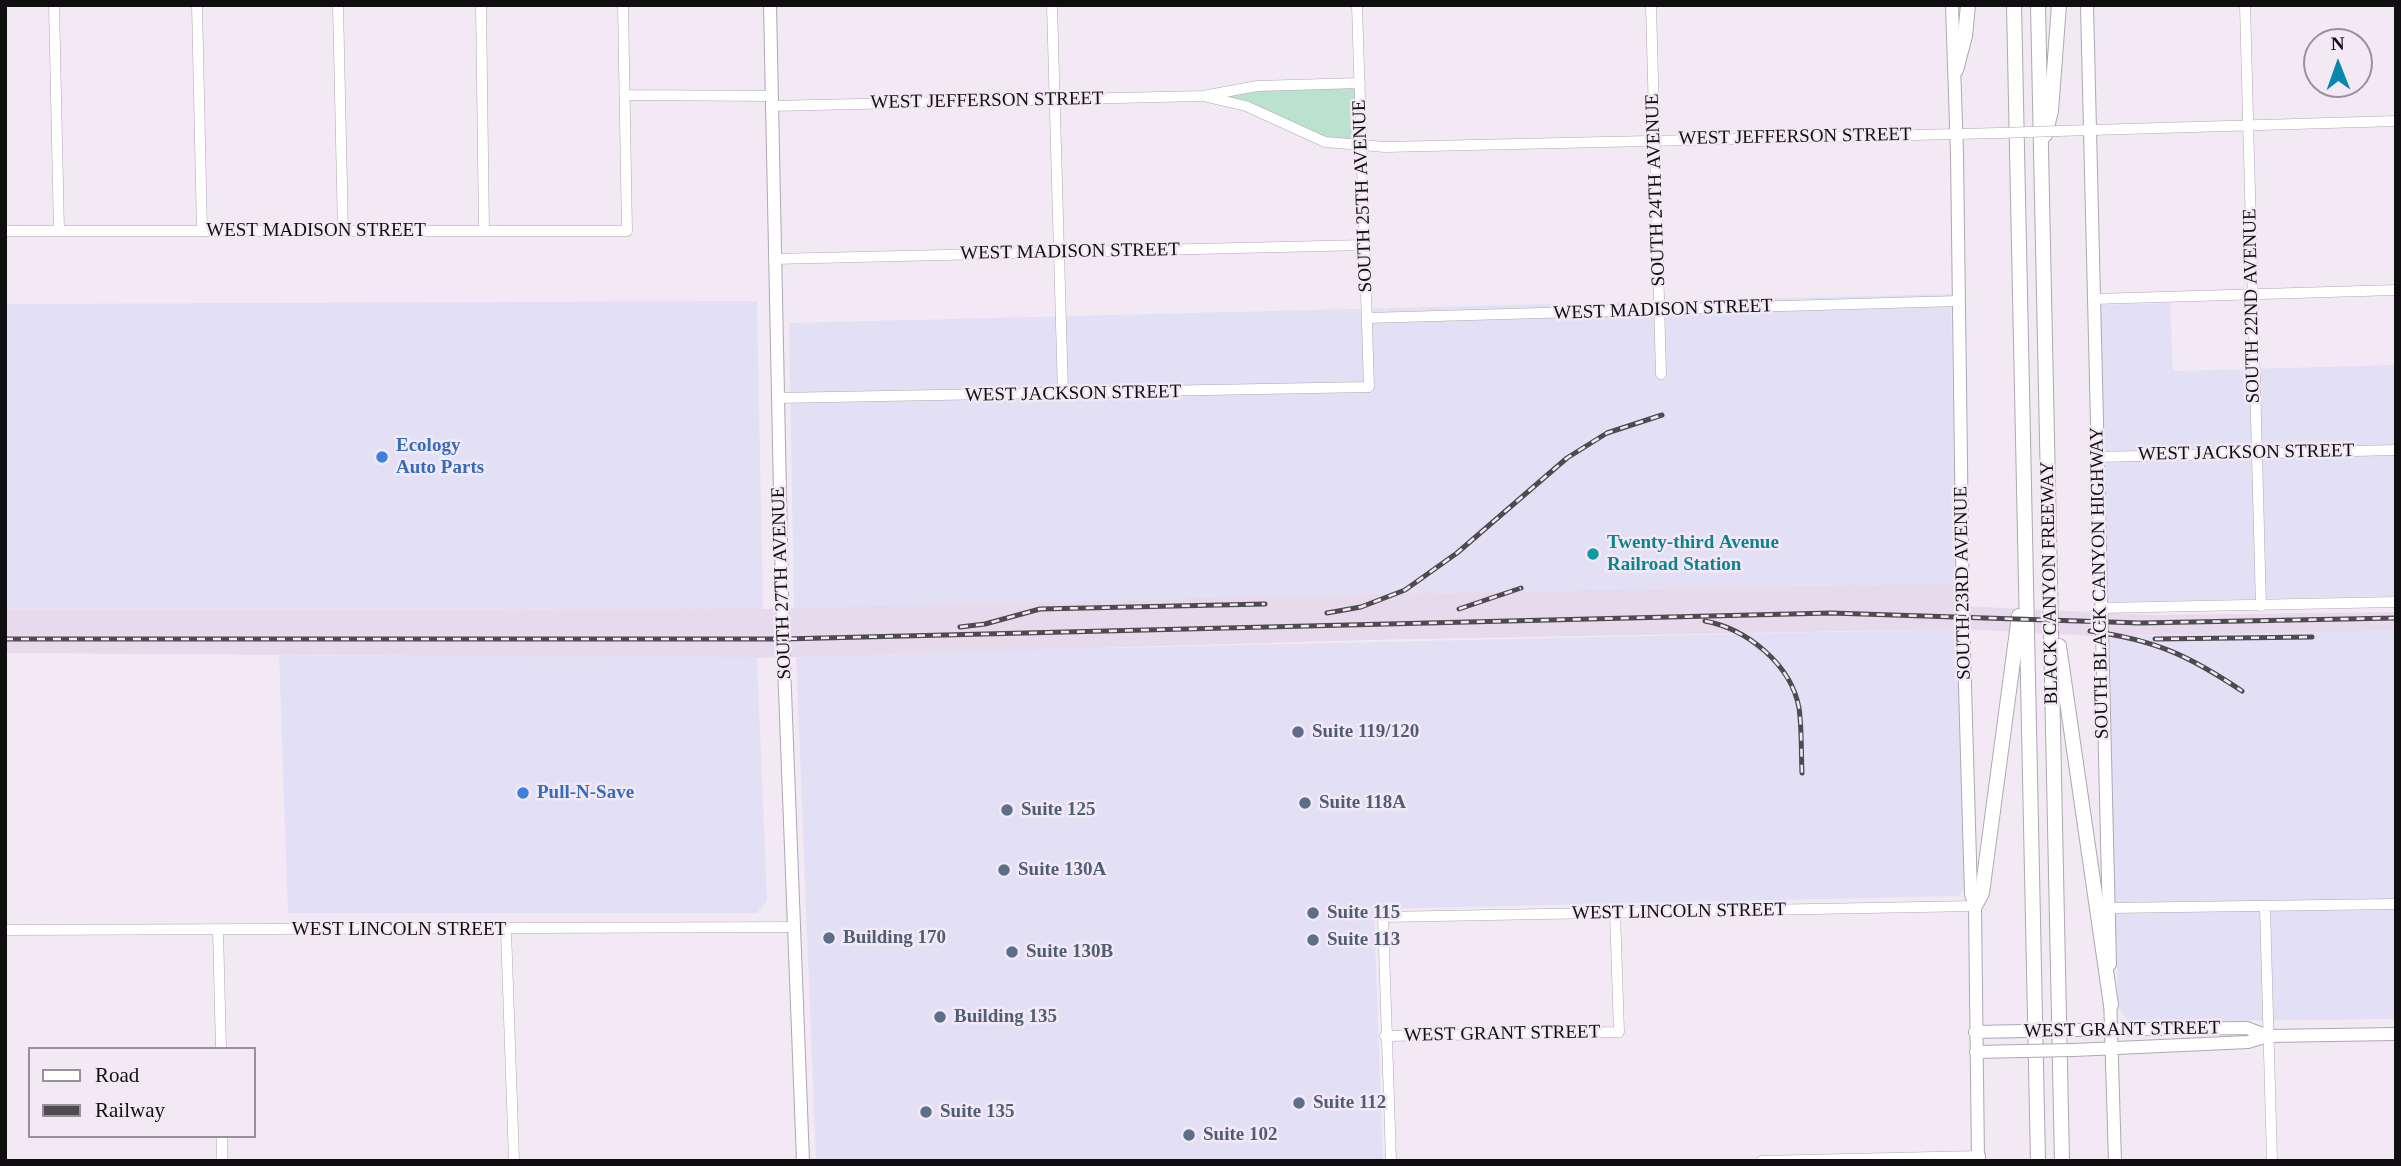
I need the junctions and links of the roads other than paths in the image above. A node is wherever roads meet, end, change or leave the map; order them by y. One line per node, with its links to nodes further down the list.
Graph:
1 (54, 5): 31 (street)
2 (197, 5): 32 (street)
3 (338, 5): 33 (street)
4 (481, 5): 34 (street)
5 (624, 5): 19 (street)
6 (770, 5): 22 (main road, SOUTH 27TH AVENUE)
7 (1052, 5): 21 (street)
8 (1357, 5): 18 (street, SOUTH 25TH AVENUE)
9 (1651, 5): 27 (street, SOUTH 24TH AVENUE)
10 (1952, 5): 17 (main road, SOUTH 23RD AVENUE)
11 (1968, 5): 17 (highway)
12 (2014, 5): 51 (highway, BLACK CANYON FREEWAY)
13 (2038, 5): 29 (highway, BLACK CANYON FREEWAY)
14 (2059, 5): 29 (highway)
15 (2087, 5): 25 (main road, SOUTH BLACK CANYON HIGHWAY)
16 (2245, 5): 24 (street, SOUTH 22ND AVENUE)
17 (1956, 70): 26 (main road, SOUTH 23RD AVENUE)
18 (1360, 83): 20 (street, WEST JEFFERSON STREET); 28 (street, SOUTH 25TH AVENUE)
19 (625, 95): 22 (street, WEST JEFFERSON STREET); 34 (street, WEST MADISON STREET)
20 (1203, 96): 21 (street, WEST JEFFERSON STREET); 28 (street, WEST JEFFERSON STREET)
21 (1055, 100): 22 (street, WEST JEFFERSON STREET); 36 (street)
22 (771, 101): 37 (main road, SOUTH 27TH AVENUE)
23 (2396, 121): 24 (street, WEST JEFFERSON STREET)
24 (2247, 125): 25 (street, WEST JEFFERSON STREET); 39 (street, SOUTH 22ND AVENUE)
25 (2090, 130): 26 (street, WEST JEFFERSON STREET, bridge); 40 (main road, SOUTH BLACK CANYON HIGHWAY)
26 (1957, 134): 27 (street, WEST JEFFERSON STREET); 41 (main road, SOUTH 23RD AVENUE)
27 (1654, 141): 28 (street, WEST JEFFERSON STREET); 42 (street, SOUTH 24TH AVENUE)
28 (1362, 146): 35 (street, SOUTH 25TH AVENUE)
29 (2041, 153): 52 (highway, BLACK CANYON FREEWAY)
30 (5, 230): 31 (street, WEST MADISON STREET)
31 (59, 231): 32 (street, WEST MADISON STREET)
32 (202, 231): 33 (street, WEST MADISON STREET)
33 (343, 231): 34 (street, WEST MADISON STREET)
34 (484, 231)
35 (1365, 246): 36 (street, WEST MADISON STREET); 43 (street, SOUTH 25TH AVENUE)
36 (1059, 253): 37 (street, WEST MADISON STREET); 46 (street)
37 (774, 259): 47 (main road, SOUTH 27TH AVENUE)
38 (2396, 290): 39 (street)
39 (2251, 294): 40 (street); 49 (street, SOUTH 22ND AVENUE)
40 (2094, 299): 50 (main road, SOUTH BLACK CANYON HIGHWAY)
41 (1958, 301): 42 (street, WEST MADISON STREET); 57 (main road, SOUTH 23RD AVENUE)
42 (1659, 310): 43 (street, WEST MADISON STREET); 44 (street, SOUTH 24TH AVENUE)
43 (1367, 318): 45 (street, SOUTH 25TH AVENUE)
44 (1661, 374)
45 (1369, 387): 46 (street, WEST JACKSON STREET)
46 (1063, 394): 47 (street, WEST JACKSON STREET)
47 (777, 398): 61 (main road, SOUTH 27TH AVENUE)
48 (2396, 450): 49 (street, WEST JACKSON STREET)
49 (2255, 453): 50 (street, WEST JACKSON STREET); 54 (street, SOUTH 22ND AVENUE)
50 (2097, 457): 55 (main road, SOUTH BLACK CANYON HIGHWAY)
51 (2025, 559): 57 (highway); 81 (highway, BLACK CANYON FREEWAY)
52 (2050, 578): 65 (highway); 82 (highway, BLACK CANYON FREEWAY)
53 (2396, 602): 54 (street)
54 (2261, 606): 55 (street)
55 (2100, 608): 59 (main road, SOUTH BLACK CANYON HIGHWAY)
56 (2396, 904): 58 (street)
57 (1975, 906): 60 (street, WEST LINCOLN STREET); 67 (main road, SOUTH 23RD AVENUE)
58 (2265, 907): 59 (street); 70 (street)
59 (2109, 908): 65 (main road, SOUTH BLACK CANYON HIGHWAY)
60 (1615, 913): 69 (street, WEST LINCOLN STREET); 69 (street, WEST GRANT STREET)
61 (793, 927): 64 (street, WEST LINCOLN STREET); 78 (main road, SOUTH 27TH AVENUE)
62 (5, 930): 63 (street, WEST LINCOLN STREET)
63 (218, 930): 64 (street, WEST LINCOLN STREET); 71 (street)
64 (506, 930): 77 (street)
65 (2110, 1005): 66 (main road, SOUTH BLACK CANYON HIGHWAY)
66 (2113, 1030): 67 (main road, WEST GRANT STREET, bridge); 70 (main road, WEST GRANT STREET); 72 (main road, SOUTH BLACK CANYON HIGHWAY)
67 (1975, 1032): 73 (main road, SOUTH 23RD AVENUE)
68 (2396, 1034): 70 (main road, WEST GRANT STREET)
69 (1385, 1036): 79 (street)
70 (2268, 1036): 72 (main road, WEST GRANT STREET); 84 (street)
71 (220, 1047)
72 (2113, 1050): 73 (main road, WEST GRANT STREET, bridge); 83 (main road, SOUTH BLACK CANYON HIGHWAY)
73 (1976, 1052): 75 (main road, SOUTH 23RD AVENUE)
74 (222, 1138): 76 (street)
75 (1978, 1159): 80 (street)
76 (222, 1161)
77 (514, 1161)
78 (803, 1161)
79 (1391, 1161)
80 (1761, 1161)
81 (2038, 1161)
82 (2062, 1161)
83 (2115, 1161)
84 (2272, 1161)

